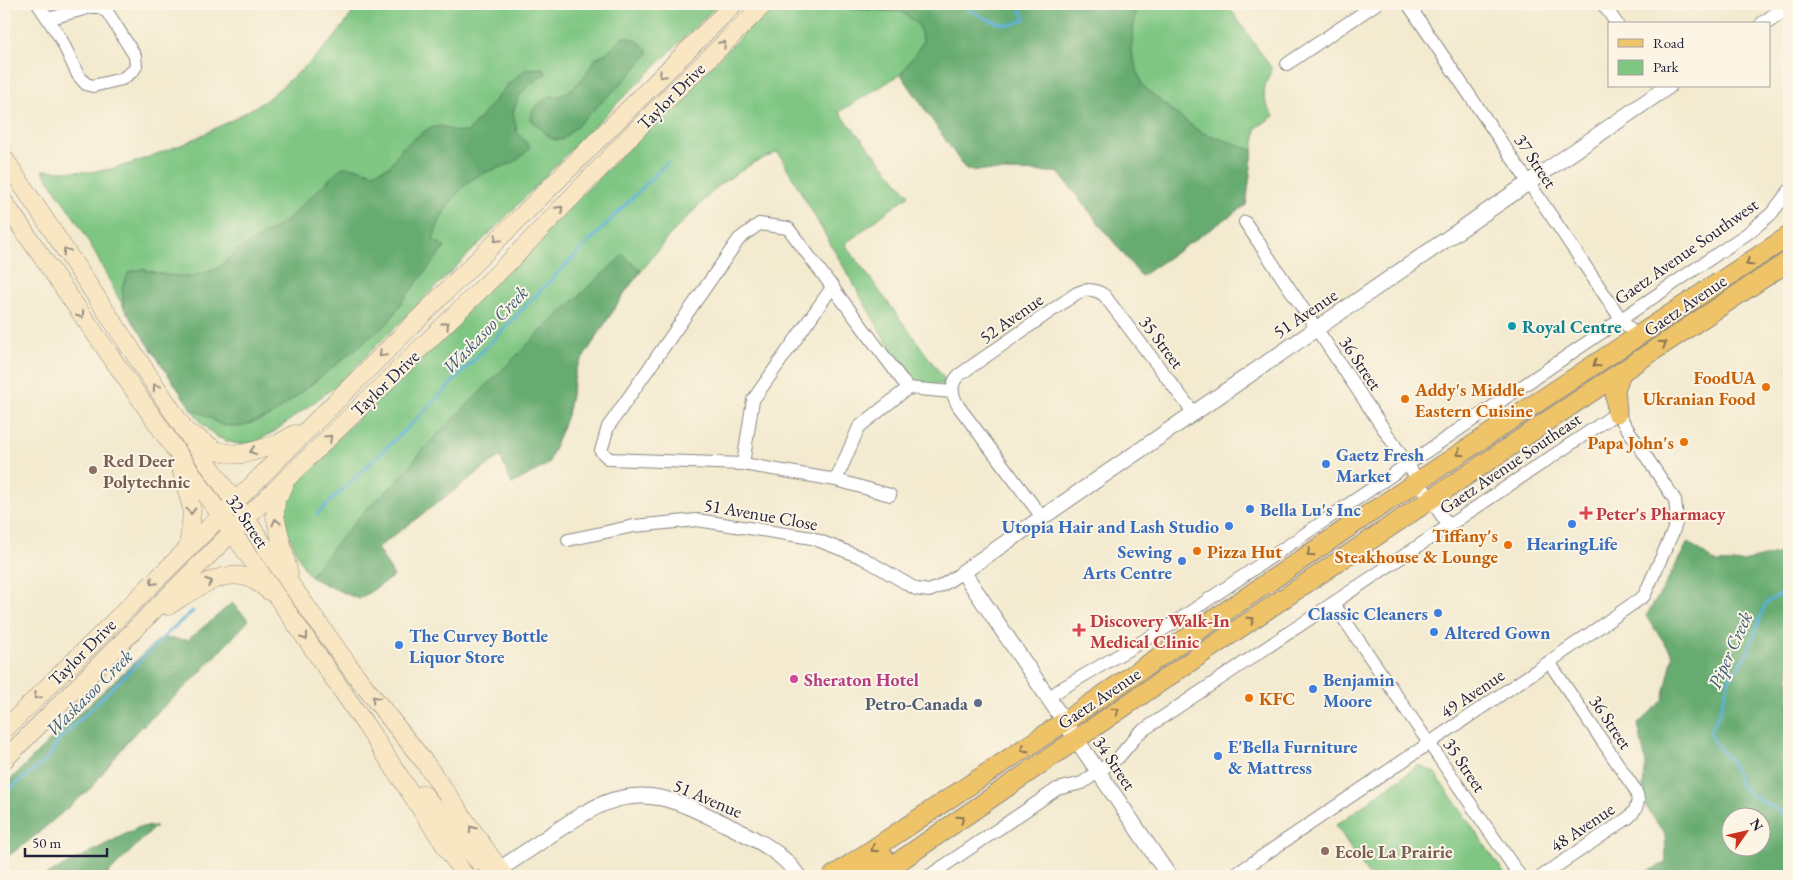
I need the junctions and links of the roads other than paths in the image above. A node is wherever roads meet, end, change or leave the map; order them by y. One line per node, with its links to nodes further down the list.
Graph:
1 (38, 4): 8 (street)
2 (734, 4): 31 (main road, Taylor Drive, one-way to 31)
3 (764, 4): 36 (main road, Taylor Drive, one-way to 3)
4 (1376, 4): 11 (street)
5 (1408, 4): 14 (street, 37 Street)
6 (1603, 4): 9 (street)
7 (1789, 6): 10 (street)
8 (48, 19): 8 (street)
9 (1616, 22)
10 (1766, 22)
11 (1287, 64)
12 (1664, 88): 14 (street, 51 Avenue)
13 (4, 158): 32 (main road, 32 Street, one-way to 13)
14 (1529, 182): 22 (street, 37 Street); 23 (street, 51 Avenue)
15 (1789, 191): 22 (street, Gaetz Avenue Southwest)
16 (4, 202): 33 (main road, 32 Street, one-way to 33)
17 (1245, 222): 23 (street, 36 Street)
18 (1789, 236): 24 (main road, Gaetz Avenue, one-way to 24)
19 (1789, 261): 25 (main road, Gaetz Avenue, one-way to 19)
20 (833, 286): 26 (street); 34 (street); 34 (street)
21 (1102, 294): 27 (street, 52 Avenue); 29 (street, 35 Street)
22 (1621, 319): 24 (street, 37 Street); 35 (street, Gaetz Avenue Southwest)
23 (1317, 328): 29 (street, 51 Avenue); 35 (street, 36 Street)
24 (1637, 337): 38 (main road, Gaetz Avenue, one-way to 38)
25 (1622, 371): 28 (main road, Gaetz Avenue); 30 (main road)
26 (908, 388): 27 (street); 37 (street)
27 (952, 392): 43 (street)
28 (1580, 400): 30 (main road); 40 (main road, Gaetz Avenue)
29 (1193, 412): 43 (street, 51 Avenue)
30 (1616, 413): 45 (street, Gaetz Avenue Southeast); 54 (street, 49 Avenue)
31 (312, 423): 32 (main road, one-way to 32); 41 (main road, Taylor Drive)
32 (184, 427): 41 (main road, 32 Street)
33 (174, 448): 42 (main road, 32 Street); 48 (main road, one-way to 48)
34 (743, 464): 37 (street)
35 (1408, 464): 38 (street, 36 Street); 55 (street, Gaetz Avenue Southwest)
36 (294, 471): 44 (main road, Taylor Drive); 50 (main road, one-way to 36)
37 (836, 480): 39 (street)
38 (1418, 480): 40 (street, 36 Street); 56 (main road, Gaetz Avenue, one-way to 56)
39 (890, 495)
40 (1431, 499): 45 (street, 36 Street); 59 (main road, Gaetz Avenue, one-way to 40)
41 (234, 502): 42 (main road, Taylor Drive); 44 (main road, 32 Street)
42 (221, 516): 46 (main road, 32 Street); 48 (main road, Taylor Drive)
43 (1042, 517): 49 (street, 51 Avenue)
44 (246, 518): 46 (main road, Taylor Drive); 50 (main road, 32 Street)
45 (1448, 524): 52 (street, Gaetz Avenue Southeast)
46 (232, 532): 51 (main road, 32 Street); 53 (main road, Taylor Drive)
47 (568, 540): 49 (street, 51 Avenue Close)
48 (188, 548): 58 (main road, Taylor Drive, one-way to 58)
49 (963, 572): 55 (street, 34 Street)
50 (292, 586): 65 (main road, 32 Street, one-way to 50)
51 (277, 597): 53 (main road, one-way to 51); 57 (main road, 32 Street, one-way to 57)
52 (1333, 603): 60 (street, 35 Street); 62 (street, Gaetz Avenue Southeast)
53 (138, 625): 61 (main road, Taylor Drive)
54 (1549, 662): 60 (street, 49 Avenue); 64 (street, 36 Street)
55 (1048, 698): 56 (street, 34 Street)
56 (1064, 722): 59 (street, 34 Street); 63 (main road, Gaetz Avenue, one-way to 63)
57 (365, 724): 65 (main road); 67 (main road, 32 Street)
58 (4, 730)
59 (1076, 739): 62 (street, 34 Street); 71 (main road, Gaetz Avenue, one-way to 59)
60 (1428, 744): 66 (street, 35 Street); 74 (street, 49 Avenue)
61 (4, 760)
62 (1098, 772): 72 (street, Gaetz Avenue Southeast); 73 (street, 34 Street)
63 (960, 791): 69 (main road, Gaetz Avenue, one-way to 69); 70 (main road)
64 (1638, 803): 75 (street, 48 Avenue)
65 (497, 874): 68 (street, 51 Avenue)
66 (1518, 875)
67 (465, 876)
68 (798, 876)
69 (833, 876)
70 (862, 876)
71 (878, 876)
72 (928, 876)
73 (1168, 876)
74 (1232, 876)
75 (1542, 876)

